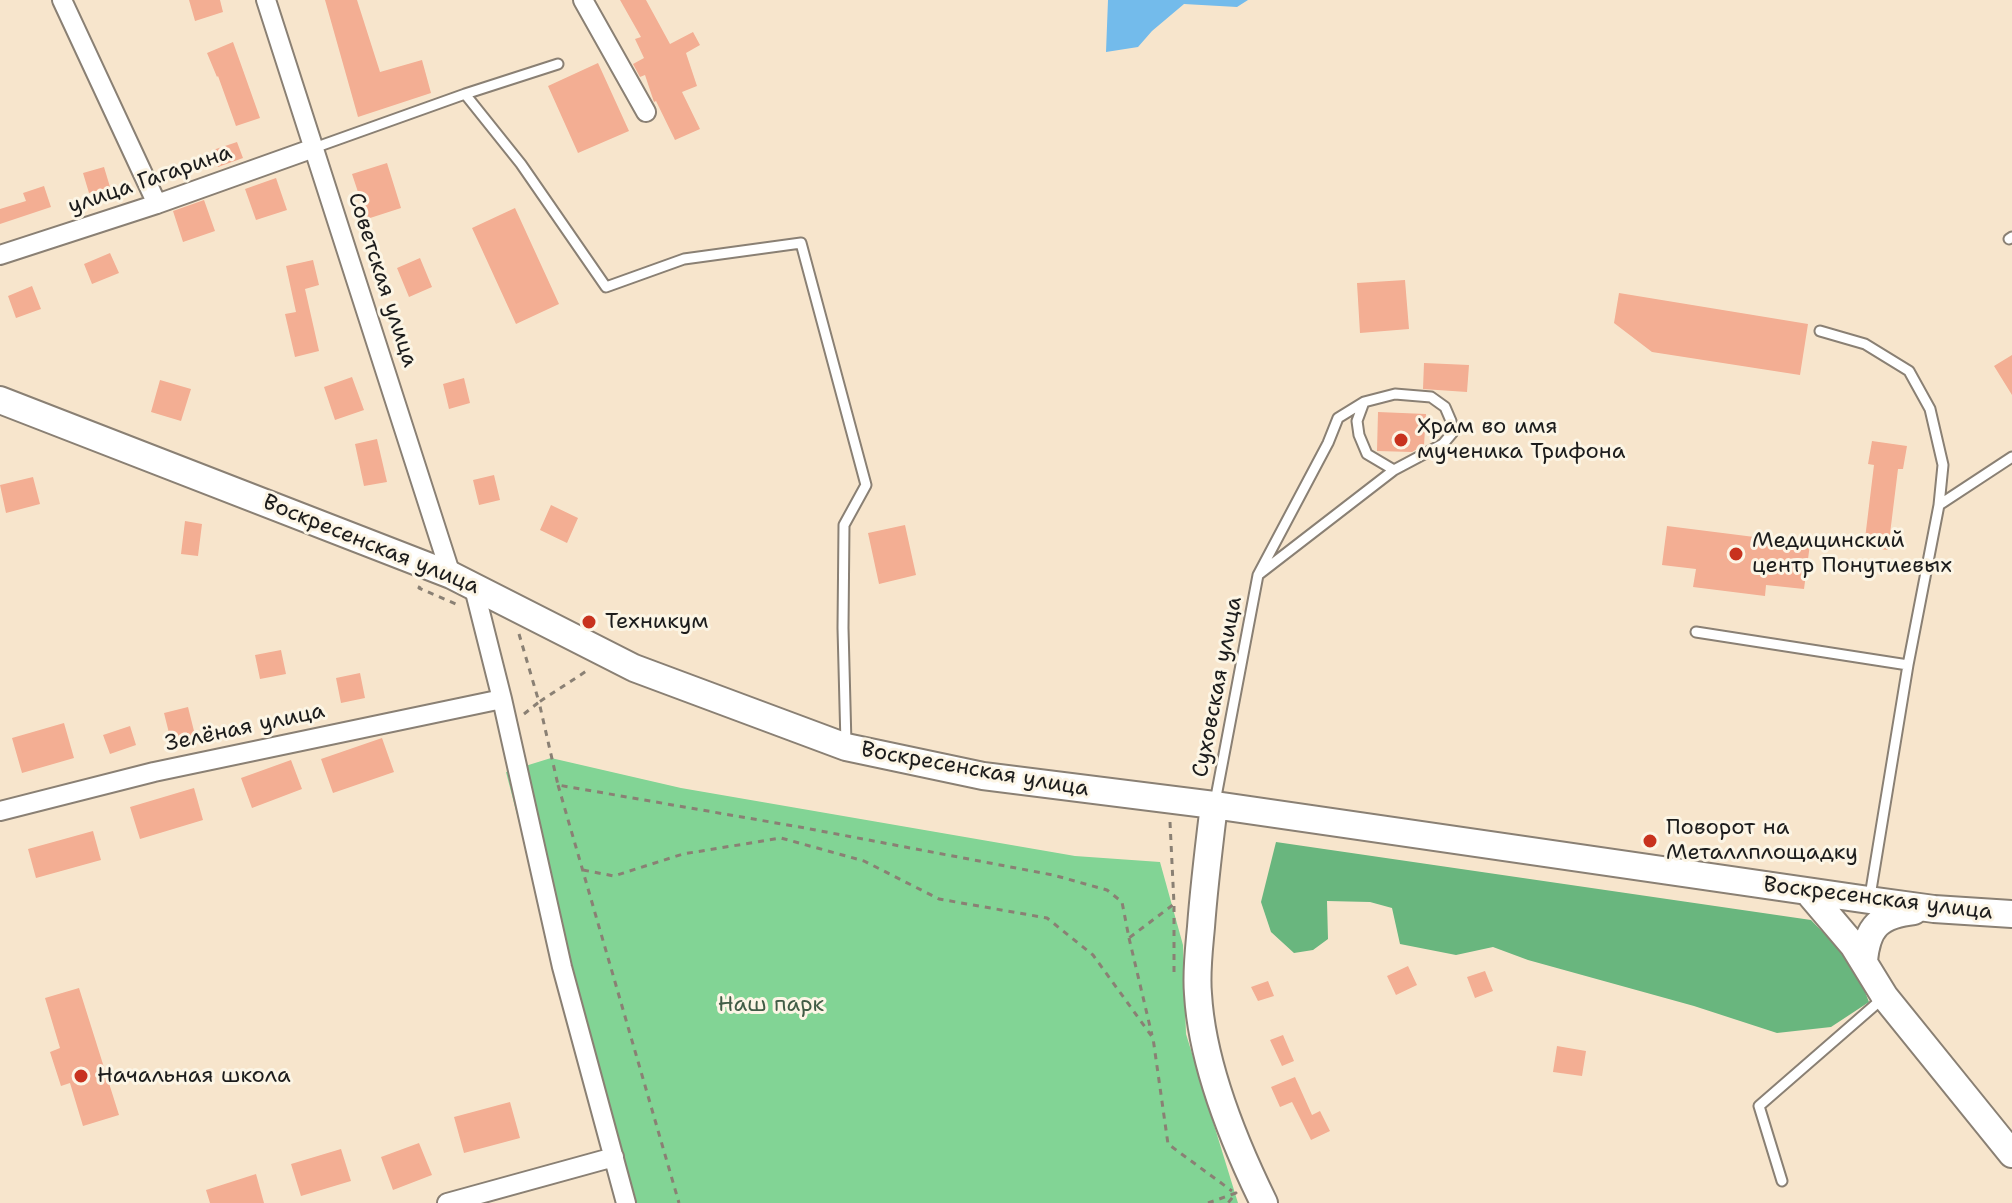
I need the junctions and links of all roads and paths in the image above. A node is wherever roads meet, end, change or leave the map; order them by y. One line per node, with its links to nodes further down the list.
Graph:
1 (62, 0): 8 (street)
2 (266, 0): 7 (street, Советская улица)
3 (583, 0): 6 (street)
4 (558, 64): 5 (lane)
5 (465, 94): 7 (lane); 26 (lane)
6 (646, 112)
7 (314, 148): 8 (street, улица Гагарина); 16 (street, Советская улица)
8 (157, 204): 9 (street, улица Гагарина)
9 (0, 255)
10 (1820, 331): 15 (lane)
11 (0, 400): 16 (street, Воскресенская улица)
12 (1364, 402): 14 (lane); 14 (lane); 17 (lane, Суховская улица)
13 (2012, 457): 15 (lane)
14 (1394, 470): 17 (lane)
15 (1939, 505): 21 (lane)
16 (451, 575): 18 (street, Советская улица); 18 (path); 26 (street, Воскресенская улица)
17 (1258, 575): 28 (lane, Суховская улица)
18 (481, 615): 23 (street, Советская улица)
19 (1696, 632): 21 (lane)
20 (531, 637): 24 (path)
21 (1908, 665): 32 (lane)
22 (593, 667): 24 (path)
23 (502, 699): 25 (street, Советская улица); 29 (street, Зелёная улица)
24 (539, 702): 25 (path); 27 (path)
25 (508, 727): 41 (street, Советская улица)
26 (846, 747): 28 (street, Воскресенская улица)
27 (558, 785): 30 (path); 36 (path)
28 (1214, 805): 31 (street, Воскресенская улица); 49 (street)
29 (0, 811)
30 (583, 870): 39 (path); 46 (path)
31 (1808, 892): 32 (street, Воскресенская улица); 37 (street)
32 (1869, 900): 34 (street, Воскресенская улица); 37 (street)
33 (1174, 904): 36 (path)
34 (1934, 909): 35 (street, Воскресенская улица); 37 (street)
35 (2012, 914)
36 (1129, 938): 39 (path)
37 (1864, 961): 38 (street)
38 (1885, 997): 40 (street); 42 (lane)
39 (1153, 1038): 43 (path)
40 (2012, 1154)
41 (614, 1157): 44 (street); 45 (street, Советская улица)
42 (1782, 1181)
43 (1236, 1193): 47 (path); 48 (path)
44 (447, 1203)
45 (626, 1203)
46 (679, 1203)
47 (1208, 1203)
48 (1228, 1203)
49 (1264, 1203)

